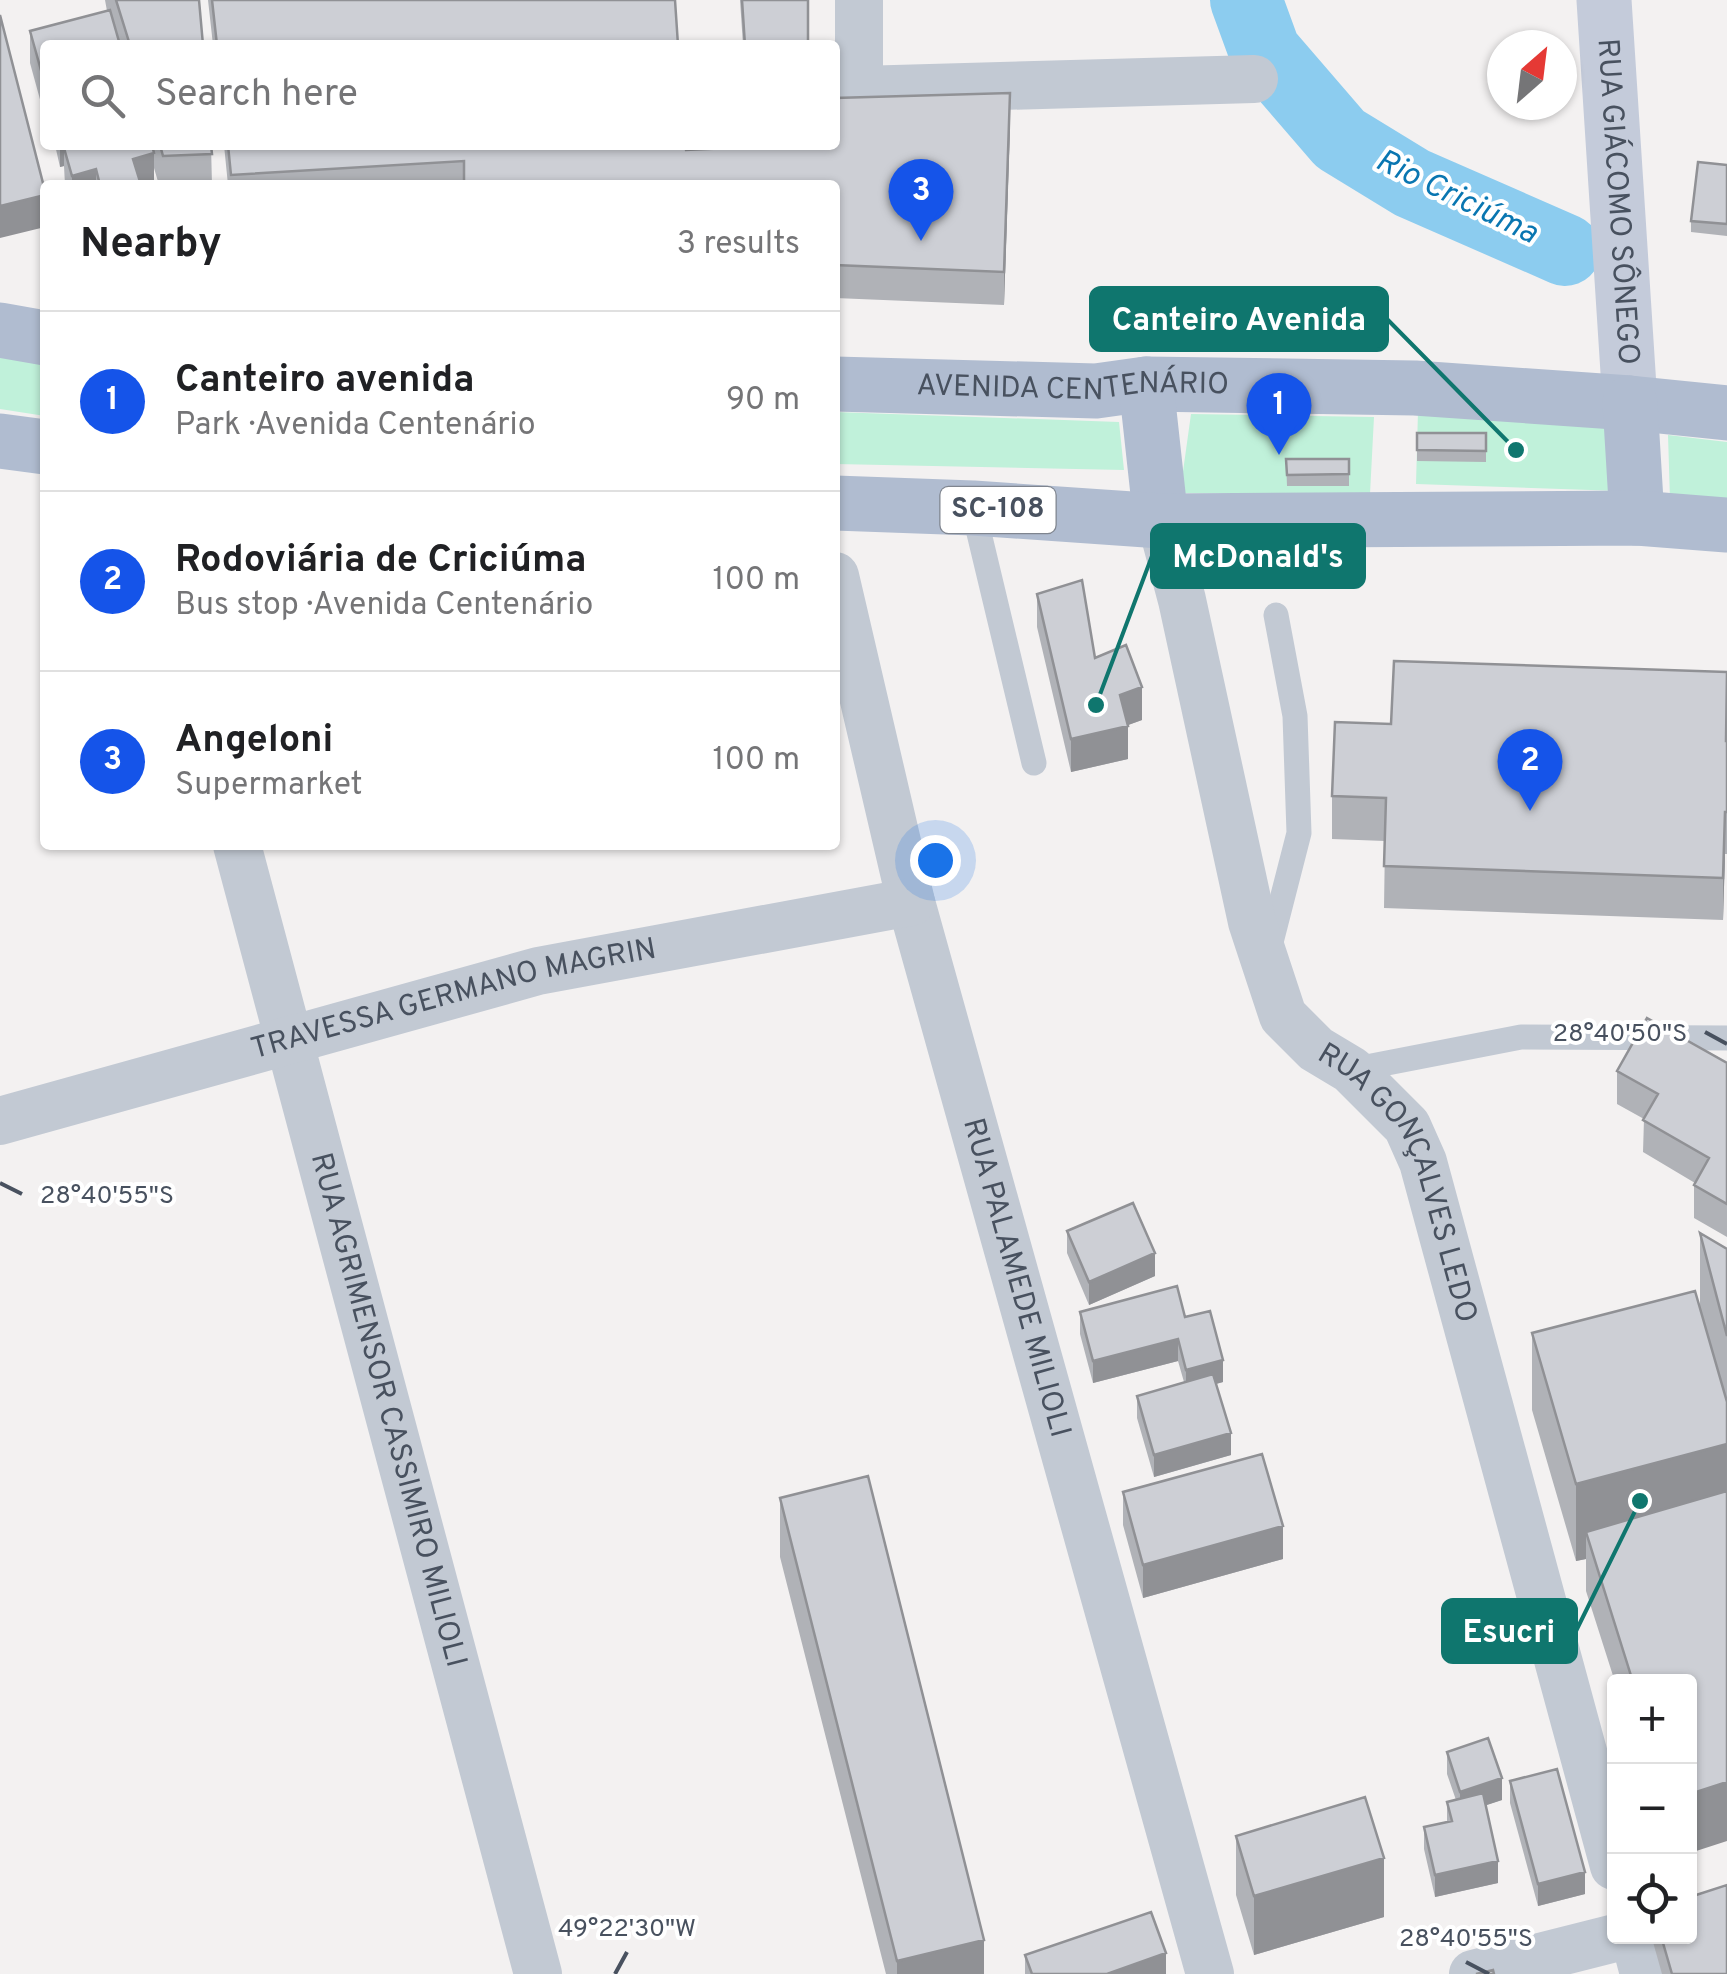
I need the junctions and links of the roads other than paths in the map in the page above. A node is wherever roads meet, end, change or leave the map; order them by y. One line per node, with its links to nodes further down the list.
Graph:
1 (859, 0): 3 (street)
2 (1604, 0): 8 (street, RUA GIÁCOMO SÔNEGO)
3 (1254, 78)
4 (0, 330): 5 (main road)
5 (40, 337)
6 (840, 384): 7 (main road, AVENIDA CENTENÁRIO)
7 (1146, 384): 8 (main road, AVENIDA CENTENÁRIO); 15 (main road)
8 (1630, 404): 9 (main road, AVENIDA CENTENÁRIO); 14 (main road)
9 (1727, 413)
10 (0, 440): 11 (main road)
11 (40, 447)
12 (840, 503): 13 (main road, SC-108)
13 (973, 508): 15 (main road, SC-108); 19 (lane)
14 (1637, 518): 15 (main road); 16 (main road)
15 (1162, 521): 22 (street, RUA GONÇALVES LEDO)
16 (1727, 525)
17 (840, 597): 21 (street, RUA PALAMEDE MILIOLI)
18 (1276, 615): 22 (lane)
19 (1034, 763)
20 (238, 850): 24 (street, RUA AGRIMENSOR CASSIMIRO MILIOLI)
21 (911, 902): 24 (street, TRAVESSA GERMANO MAGRIN); 31 (street, RUA PALAMEDE MILIOLI)
22 (1265, 964): 25 (street, RUA GONÇALVES LEDO)
23 (1727, 1038): 25 (lane)
24 (290, 1040): 26 (street, TRAVESSA GERMANO MAGRIN); 30 (street, RUA AGRIMENSOR CASSIMIRO MILIOLI)
25 (1351, 1070): 27 (street, RUA GONÇALVES LEDO)
26 (0, 1121)
27 (1611, 1854)
28 (1607, 1940): 32 (street)
29 (1636, 1944): 33 (street)
30 (538, 1974)
31 (1210, 1974)
32 (1473, 1974)
33 (1644, 1974)

